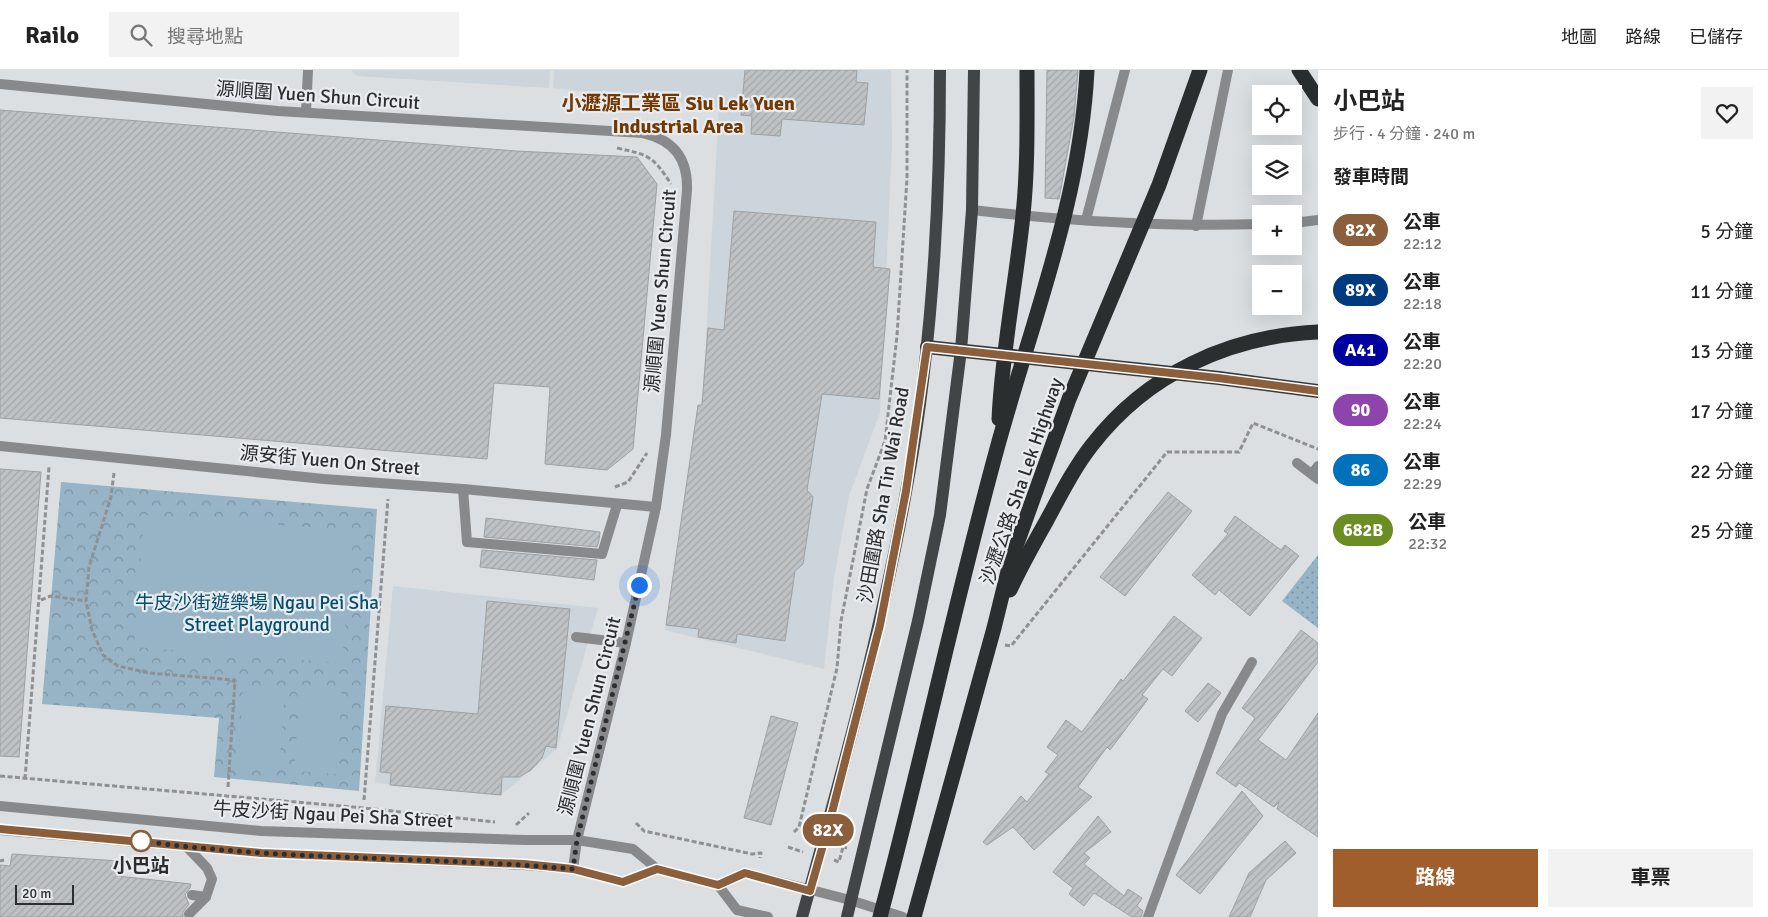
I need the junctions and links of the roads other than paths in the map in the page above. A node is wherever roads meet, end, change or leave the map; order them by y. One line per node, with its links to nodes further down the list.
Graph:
1 (308, 70): 12 (street)
2 (940, 70): 20 (main road, 沙田圍路 Sha Tin Wai Road)
3 (974, 70): 13 (main road)
4 (1027, 70): 24 (highway)
5 (1087, 70): 24 (highway, 沙瀝公路 Sha Lek Highway)
6 (1125, 70): 14 (street)
7 (1200, 70): 30 (highway, 沙瀝公路 Sha Lek Highway)
8 (1228, 70): 18 (street)
9 (1299, 70): 11 (highway)
10 (0, 84): 12 (street, 源順圍 Yuen Shun Circuit)
11 (1318, 99)
12 (306, 112): 29 (street, 源順圍 Yuen Shun Circuit)
13 (972, 210): 14 (street); 21 (main road)
14 (1086, 220): 18 (street)
15 (1318, 220): 16 (street)
16 (1302, 222)
17 (1252, 224): 18 (street)
18 (1196, 226)
19 (1318, 332): 30 (highway)
20 (927, 347): 21 (highway); 41 (main road, 沙田圍路 Sha Tin Wai Road)
21 (961, 350): 22 (highway); 44 (main road)
22 (1318, 391)
23 (0, 446): 27 (street, 源安街 Yuen On Street)
24 (998, 446): 49 (highway, 沙瀝公路 Sha Lek Highway)
25 (1298, 463): 26 (street)
26 (1316, 473)
27 (463, 489): 28 (street, 源安街 Yuen On Street); 28 (street)
28 (617, 505): 29 (street, 源安街 Yuen On Street)
29 (656, 507): 32 (street, 源順圍 Yuen Shun Circuit)
30 (994, 628): 51 (highway, 沙瀝公路 Sha Lek Highway)
31 (576, 637): 32 (street)
32 (626, 643): 36 (street, 源順圍 Yuen Shun Circuit)
33 (1252, 662): 52 (street)
34 (0, 806): 36 (street, 牛皮沙街 Ngau Pei Sha Street)
35 (0, 830): 37 (street)
36 (577, 840): 38 (street, 源順圍 Yuen Shun Circuit); 39 (street, 牛皮沙街 Ngau Pei Sha Street)
37 (186, 846): 38 (street); 43 (street)
38 (573, 869): 39 (street)
39 (657, 869): 40 (street, 牛皮沙街 Ngau Pei Sha Street)
40 (718, 885): 41 (street); 46 (street)
41 (810, 891): 44 (street); 47 (main road, 沙田圍路 Sha Tin Wai Road)
42 (192, 895): 43 (street)
43 (206, 897): 45 (street)
44 (850, 900): 48 (main road); 50 (street)
45 (189, 914)
46 (768, 917)
47 (802, 917)
48 (847, 917)
49 (880, 917)
50 (903, 917)
51 (914, 917)
52 (1148, 917)

